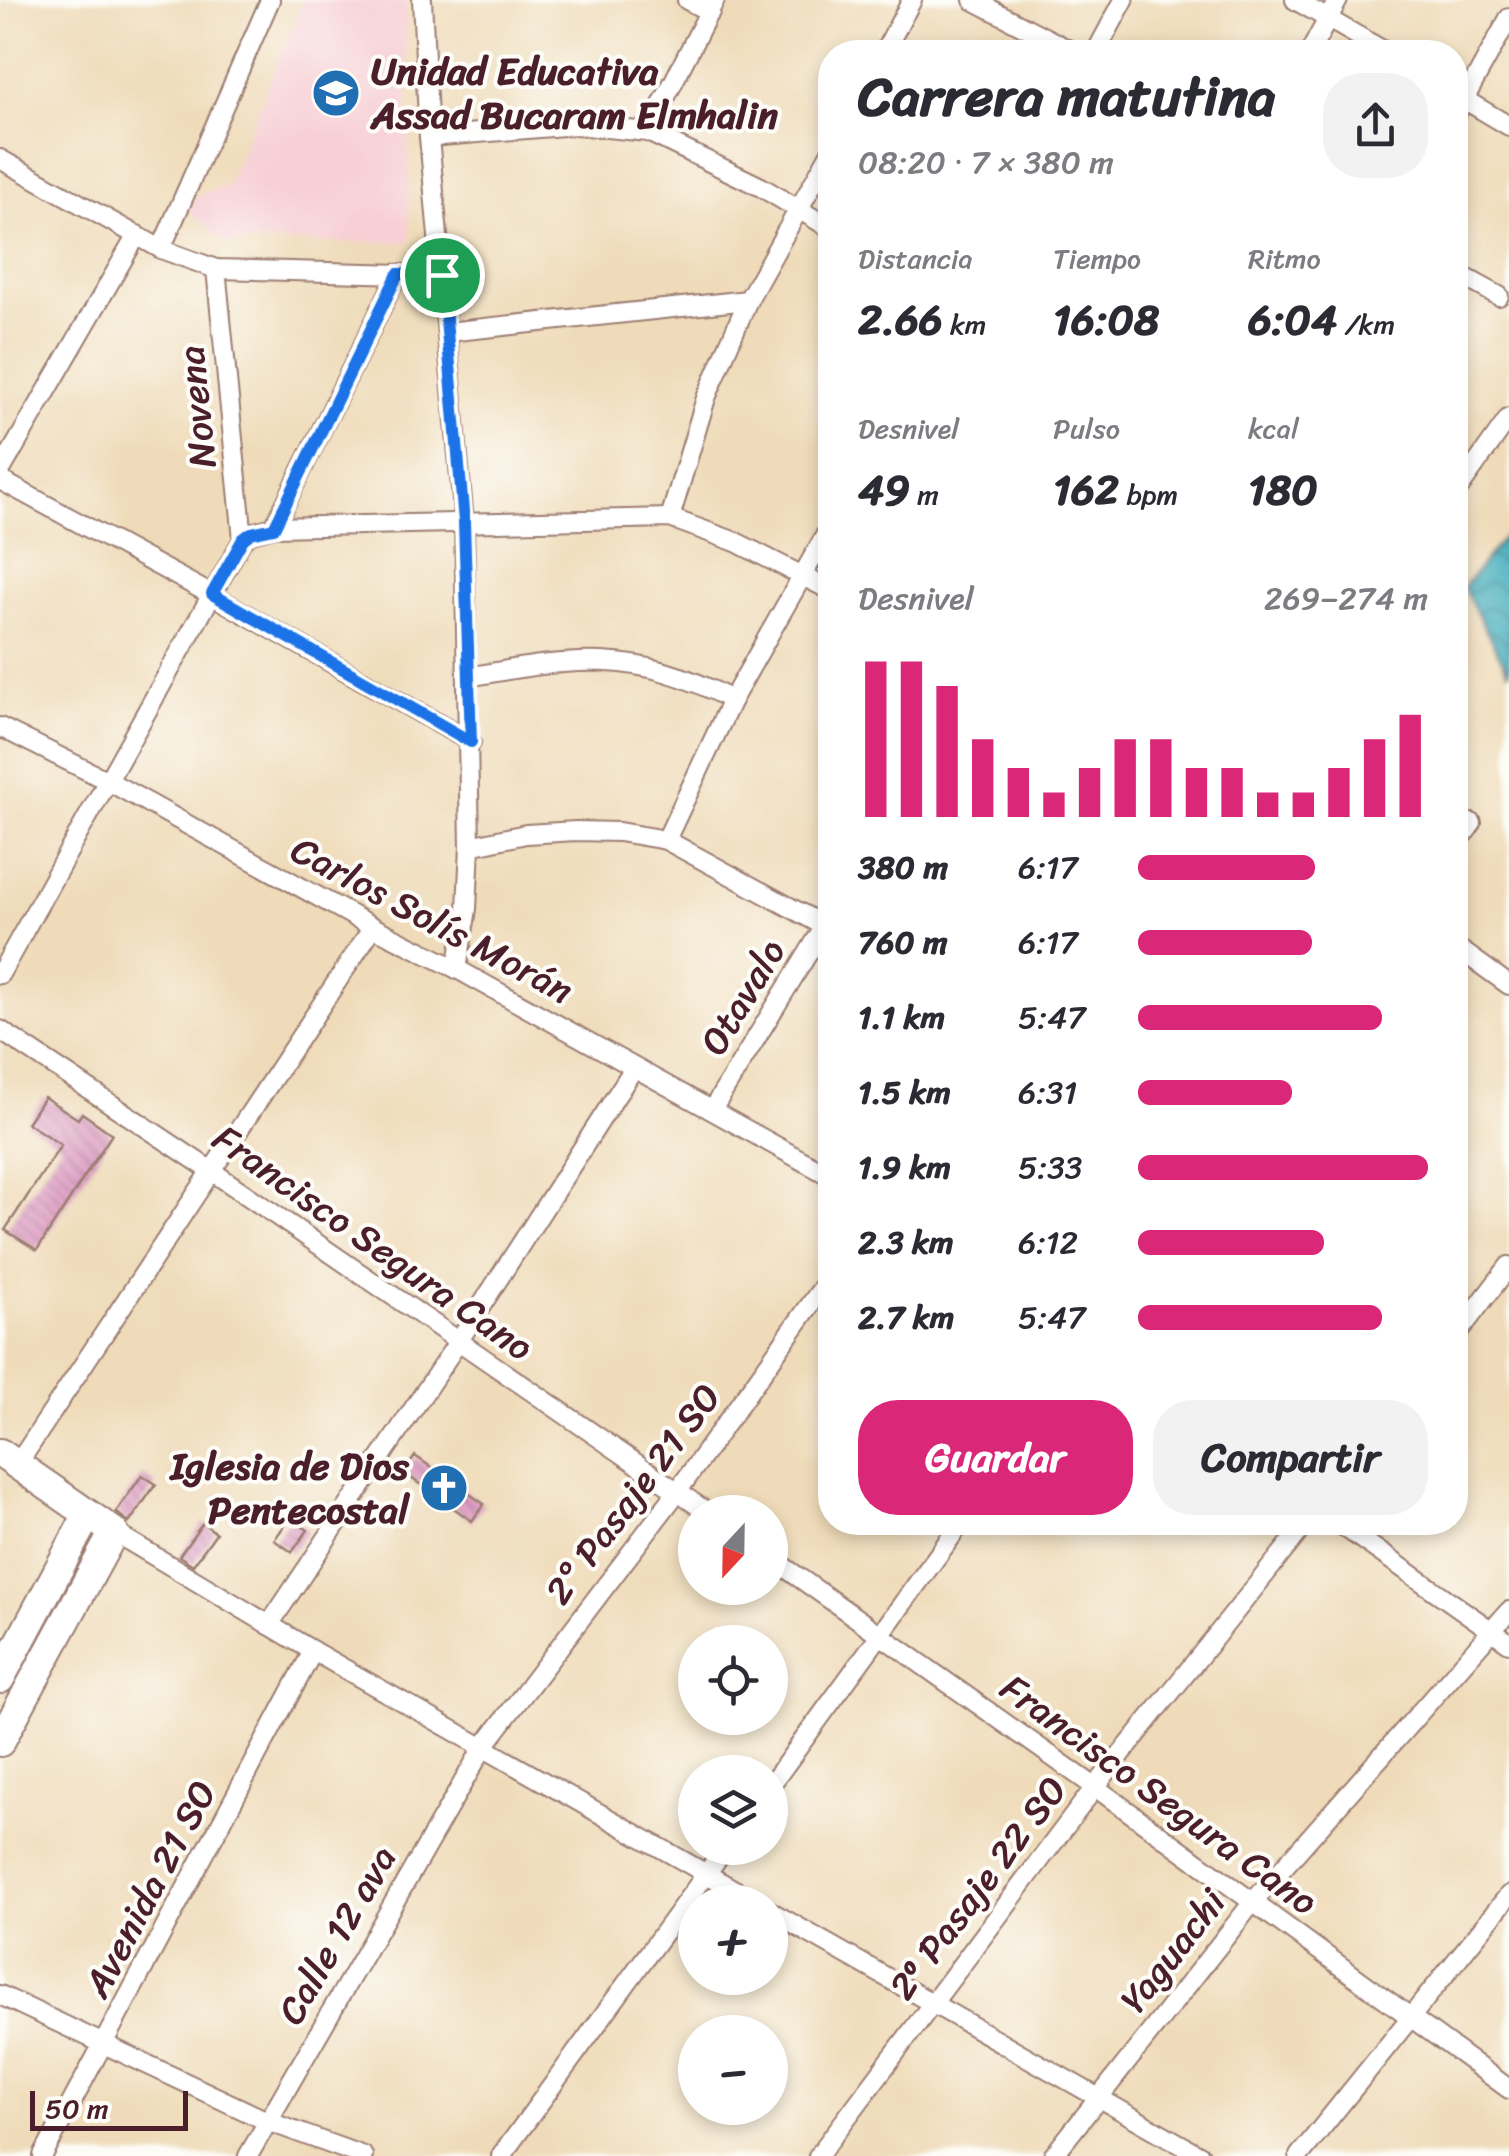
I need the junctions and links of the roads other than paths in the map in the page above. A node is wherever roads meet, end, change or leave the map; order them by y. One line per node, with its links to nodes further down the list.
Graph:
1 (270, 0): 27 (street)
2 (422, 0): 21 (street)
3 (688, 0): 9 (street)
4 (912, 0): 12 (street)
5 (973, 0): 13 (street)
6 (1124, 0): 14 (street)
7 (1295, 0): 10 (street)
8 (1338, 0): 10 (street)
9 (713, 6): 20 (street)
10 (1328, 18): 15 (street); 16 (street)
11 (1509, 18): 17 (street)
12 (890, 40)
13 (1050, 40)
14 (1102, 40)
15 (1316, 40)
16 (1366, 40)
17 (1468, 86)
18 (1468, 108): 19 (street)
19 (1509, 126)
20 (648, 132): 21 (street); 24 (street)
21 (429, 136): 30 (street)
22 (0, 158): 26 (street)
23 (818, 174): 24 (street)
24 (799, 210): 25 (street); 33 (street)
25 (818, 221)
26 (137, 235): 27 (street); 36 (street)
27 (161, 249): 28 (street)
28 (216, 269): 29 (street); 42 (street, Novena)
29 (398, 274): 30 (street); 41 (street)
30 (442, 275): 34 (street)
31 (1468, 279): 32 (street)
32 (1499, 296)
33 (748, 300): 34 (street); 39 (street)
34 (447, 332): 40 (street)
35 (1509, 418): 37 (street)
36 (0, 472)
37 (1468, 476)
38 (0, 480): 46 (street)
39 (670, 518): 40 (street); 44 (street)
40 (464, 522): 41 (street); 47 (street)
41 (274, 528): 42 (street)
42 (243, 539): 46 (street)
43 (818, 549): 44 (street)
44 (803, 576): 45 (street); 48 (street)
45 (818, 584)
46 (212, 594): 50 (street); 51 (street)
47 (468, 677): 48 (street); 50 (street)
48 (732, 700): 54 (street)
49 (0, 728): 51 (street, Carlos Solís Morán)
50 (471, 742): 55 (street)
51 (110, 782): 57 (street, Carlos Solís Morán); 61 (street)
52 (1472, 823): 53 (street)
53 (1468, 829)
54 (666, 840): 55 (street); 56 (street)
55 (470, 846): 60 (street)
56 (818, 919)
57 (374, 926): 60 (street, Carlos Solís Morán); 67 (street)
58 (818, 940): 65 (street, Otavalo)
59 (1468, 956): 62 (street)
60 (457, 968): 64 (street, Carlos Solís Morán)
61 (0, 974)
62 (1509, 986)
63 (0, 1030): 67 (street, Francisco Segura Cano)
64 (634, 1068): 65 (street, Carlos Solís Morán); 71 (street)
65 (712, 1110): 66 (street, Carlos Solís Morán)
66 (818, 1169)
67 (213, 1172): 71 (street, Francisco Segura Cano); 72 (street)
68 (1509, 1266): 70 (street)
69 (818, 1295): 73 (street, 2° Pasaje 21 SO)
70 (1468, 1315)
71 (458, 1342): 73 (street, Francisco Segura Cano); 82 (street)
72 (8, 1459): 75 (street)
73 (678, 1492): 74 (street, Francisco Segura Cano); 89 (street, 2° Pasaje 21 SO)
74 (682, 1495)
75 (87, 1516): 76 (street); 87 (street)
76 (114, 1532): 82 (street); 88 (street)
77 (952, 1535): 84 (street)
78 (1296, 1535): 91 (street, 2º Pasaje 22 SO)
79 (1356, 1535): 83 (street)
80 (788, 1570): 84 (street, Francisco Segura Cano)
81 (1509, 1611): 83 (street, Yaguachi)
82 (269, 1625): 86 (street)
83 (1491, 1630): 85 (street); 96 (street, Yaguachi)
84 (880, 1634): 90 (street); 91 (street, Francisco Segura Cano)
85 (1509, 1643)
86 (313, 1651): 89 (street); 101 (street, Avenida 21 SO)
87 (0, 1679)
88 (0, 1742)
89 (484, 1746): 93 (street); 104 (street, Calle 12 ava)
90 (788, 1761)
91 (1095, 1787): 96 (street, Francisco Segura Cano); 99 (street, 2º Pasaje 22 SO)
92 (713, 1865): 93 (street)
93 (706, 1874): 94 (street); 108 (street)
94 (726, 1885)
95 (1509, 1896): 100 (street)
96 (1252, 1902): 100 (street, Francisco Segura Cano); 103 (street, Yaguachi)
97 (788, 1920): 99 (street)
98 (0, 1996): 101 (street)
99 (932, 2002): 103 (street); 109 (street, 2º Pasaje 22 SO)
100 (1409, 2019): 102 (street, Francisco Segura Cano); 112 (street)
101 (104, 2044): 104 (street); 105 (street, Avenida 21 SO)
102 (1509, 2089)
103 (1100, 2098): 110 (street, Yaguachi); 111 (street)
104 (267, 2121): 106 (street, Calle 12 ava); 107 (street)
105 (44, 2156)
106 (248, 2156)
107 (363, 2156)
108 (500, 2156)
109 (818, 2156)
110 (1053, 2156)
111 (1202, 2156)
112 (1299, 2156)

